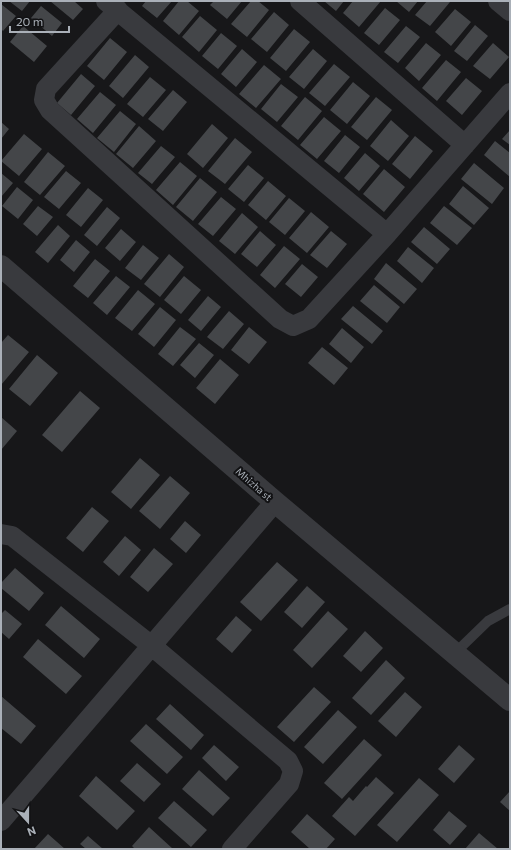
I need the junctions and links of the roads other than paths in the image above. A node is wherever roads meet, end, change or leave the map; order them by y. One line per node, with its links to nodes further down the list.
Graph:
1 (300, 1): 6 (street)
2 (498, 1): 4 (street)
3 (112, 6): 7 (street); 7 (street)
4 (510, 11)
5 (510, 93): 6 (street)
6 (465, 145): 7 (street)
7 (387, 234)
8 (1, 266): 9 (street, Mhizha st)
9 (275, 502): 12 (street); 13 (street, Mhizha st)
10 (1, 534): 12 (street)
11 (510, 609): 13 (lane)
12 (152, 646): 15 (street); 16 (street)
13 (455, 653): 14 (street, Mhizha st)
14 (510, 700)
15 (1, 821)
16 (232, 849)

